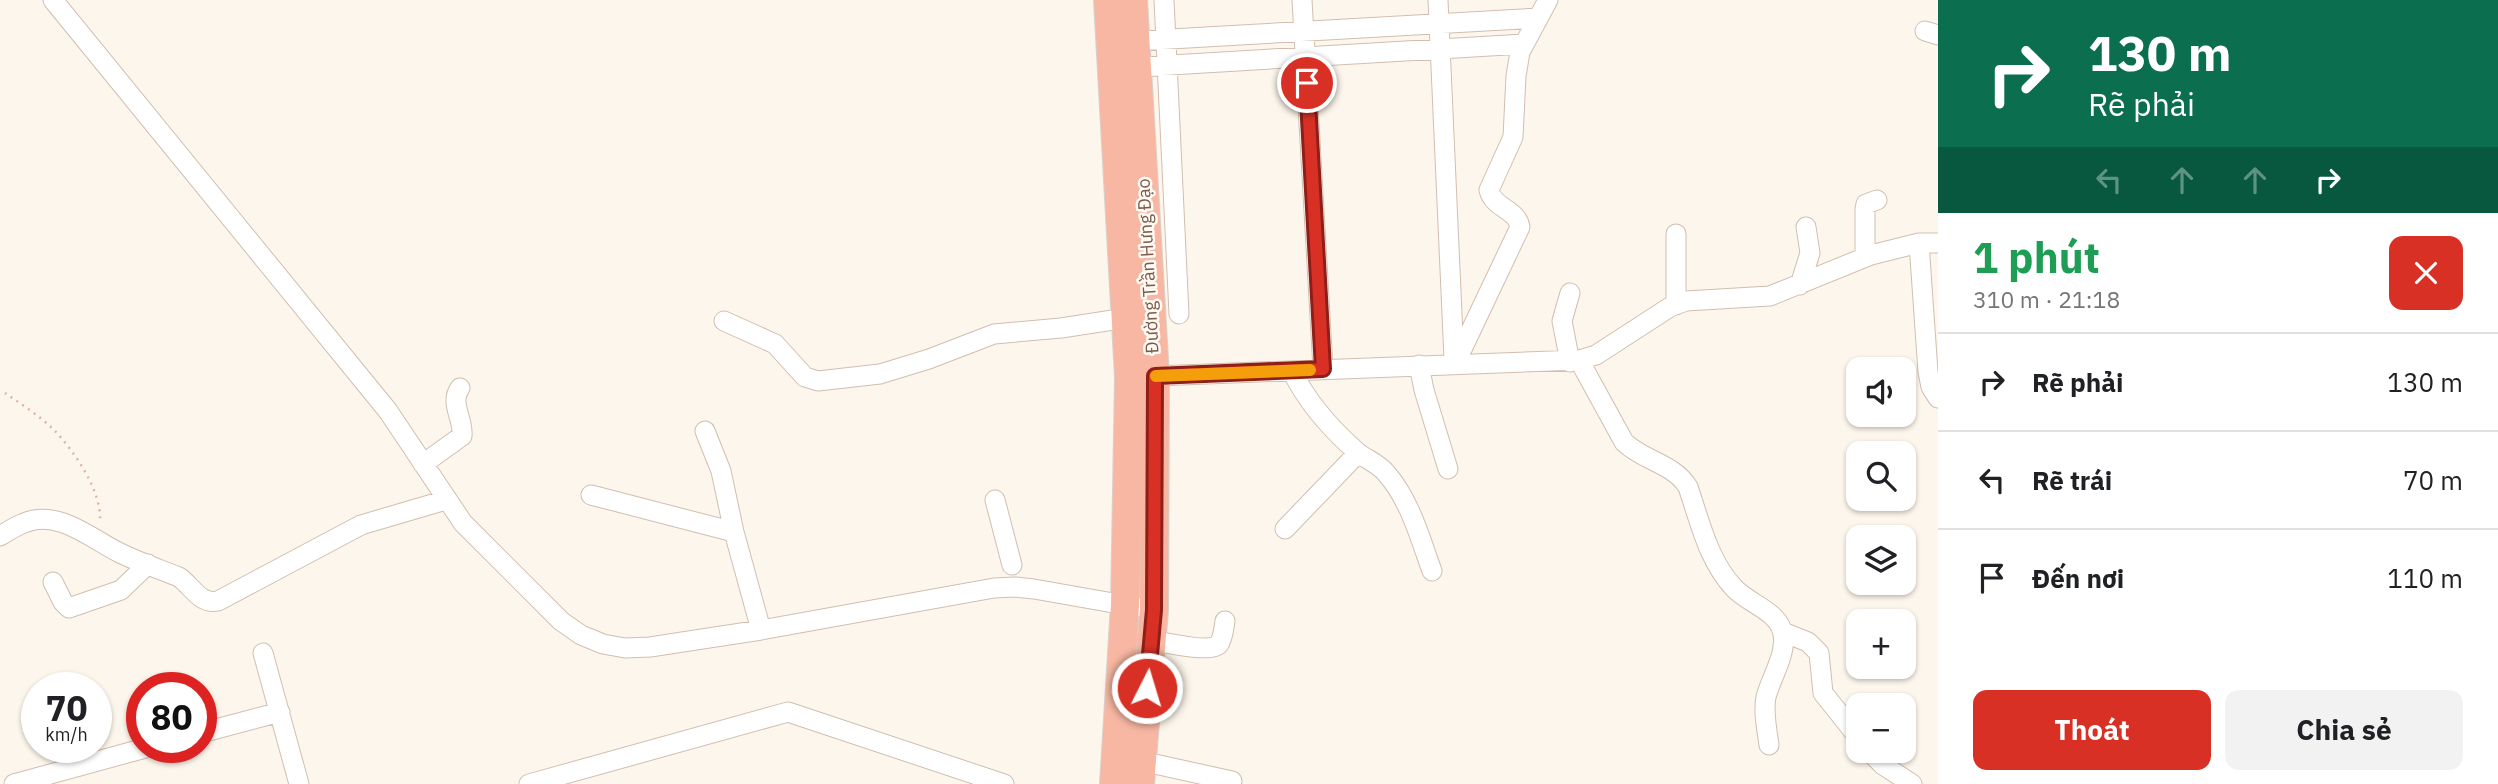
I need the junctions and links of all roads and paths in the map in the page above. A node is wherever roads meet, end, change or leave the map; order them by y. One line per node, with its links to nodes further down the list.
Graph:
1 (53, 0): 39 (street)
2 (1108, 0): 26 (highway, Đường Trần Hưng Đạo)
3 (1133, 0): 14 (highway, Đường Trần Hưng Đạo)
4 (1164, 0): 11 (street)
5 (1302, 0): 10 (street)
6 (1438, 0): 9 (street)
7 (1548, 0): 8 (street)
8 (1538, 18): 9 (street); 12 (street)
9 (1439, 24): 10 (street); 13 (street)
10 (1304, 31): 11 (street); 15 (street)
11 (1166, 40): 14 (street); 16 (street)
12 (1524, 44): 13 (street); 29 (street)
13 (1441, 49): 15 (street); 29 (street)
14 (1136, 54): 16 (street); 33 (highway, Đường Trần Hưng Đạo)
15 (1305, 57): 16 (street); 31 (street)
16 (1167, 65): 25 (street)
17 (1877, 200): 21 (street)
18 (1806, 227): 22 (street)
19 (1676, 234): 24 (street)
20 (1932, 242): 21 (street); 36 (street)
21 (1865, 257): 22 (street)
22 (1800, 285): 24 (street)
23 (1570, 293): 28 (street)
24 (1676, 305): 28 (street)
25 (1179, 314)
26 (1126, 318): 27 (street); 52 (highway, Đường Trần Hưng Đạo)
27 (724, 321)
28 (1574, 361): 29 (street); 56 (street)
29 (1455, 364): 30 (street)
30 (1419, 365): 31 (street); 40 (street)
31 (1323, 369): 32 (street)
32 (1292, 371): 33 (street); 38 (street)
33 (1155, 376): 53 (highway, Đường Trần Hưng Đạo)
34 (460, 388): 39 (street)
35 (5, 393): 47 (path)
36 (1938, 398)
37 (705, 431): 45 (street)
38 (1358, 453): 44 (street); 49 (street)
39 (423, 464): 42 (street)
40 (1448, 469)
41 (591, 495): 45 (street)
42 (446, 500): 48 (street); 55 (street)
43 (995, 500): 50 (street)
44 (1285, 529)
45 (734, 533): 55 (street)
46 (0, 536): 47 (street)
47 (96, 539): 48 (street)
48 (148, 564): 51 (street)
49 (1432, 571)
50 (1014, 576): 52 (street); 55 (street)
51 (53, 582)
52 (1125, 605): 53 (street); 71 (highway, Đường Trần Hưng Đạo)
53 (1154, 610): 57 (highway, Đường Trần Hưng Đạo)
54 (1225, 621): 57 (street)
55 (761, 630)
56 (1783, 632): 60 (street); 62 (street)
57 (1151, 640): 65 (highway, Đường Trần Hưng Đạo)
58 (263, 653): 59 (street)
59 (280, 712): 61 (street); 68 (street)
60 (1846, 722)
61 (217, 729)
62 (1769, 745)
63 (126, 753): 67 (street)
64 (1881, 763): 72 (street)
65 (1140, 772): 66 (street)
66 (1232, 781)
67 (14, 784)
68 (299, 784)
69 (529, 784): 70 (street)
70 (1004, 784)
71 (1114, 784)
72 (1912, 784)

